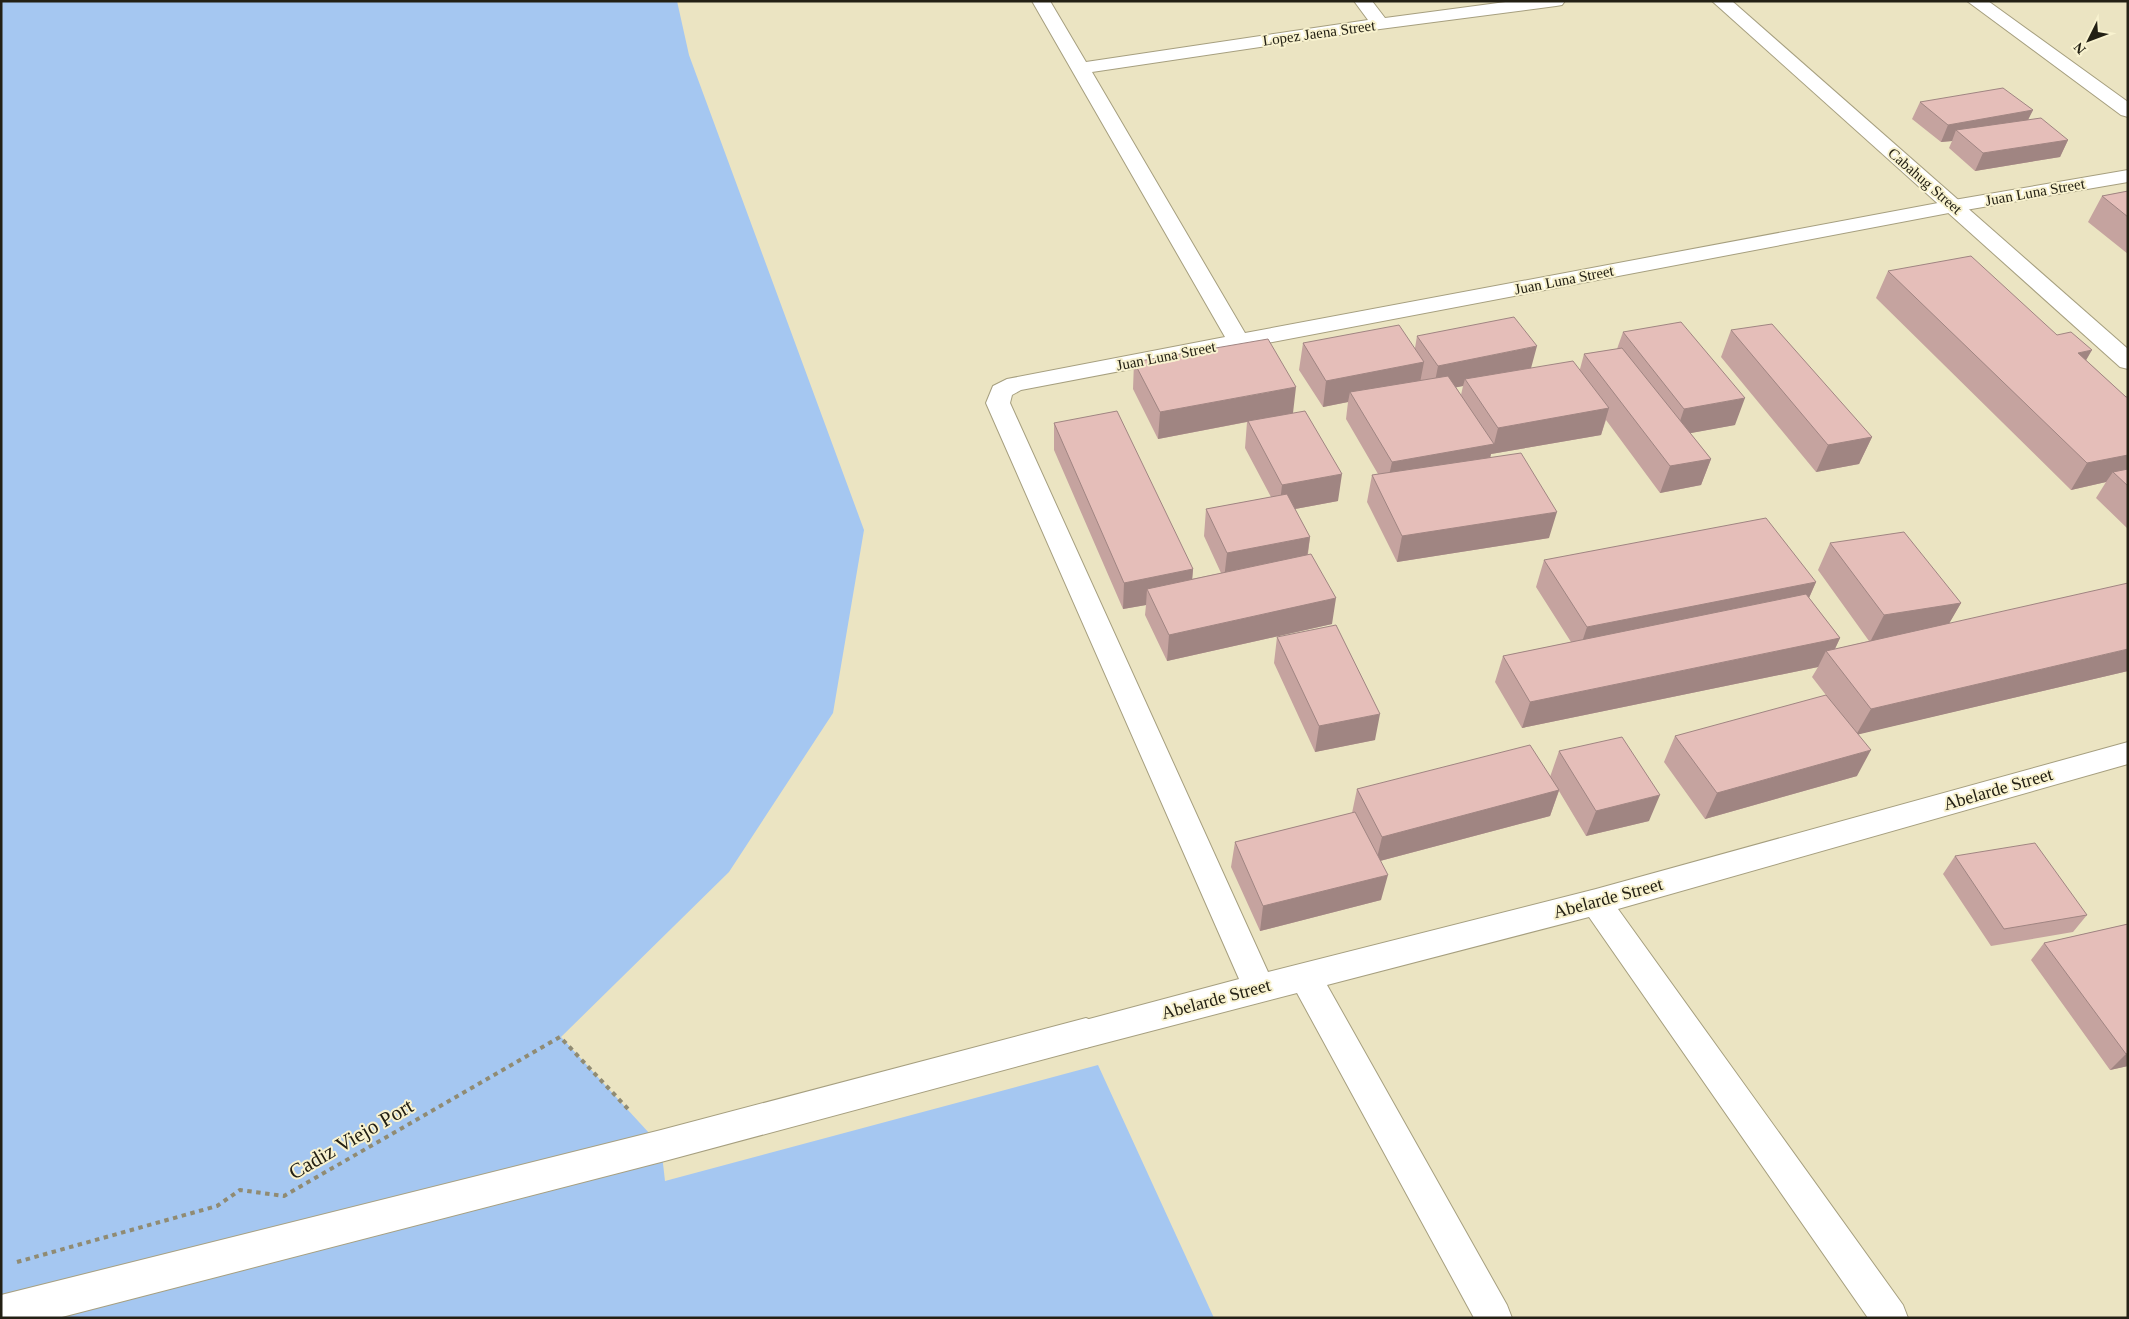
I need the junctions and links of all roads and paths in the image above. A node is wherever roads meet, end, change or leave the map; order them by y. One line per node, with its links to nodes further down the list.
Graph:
1 (1041, 1): 7 (street)
2 (1363, 1): 6 (street)
3 (1556, 1): 6 (street, Lopez Jaena Street)
4 (1721, 1): 10 (street, Cabahug Street)
5 (1976, 1): 8 (street)
6 (1380, 24): 7 (street, Lopez Jaena Street)
7 (1081, 68): 11 (street)
8 (2128, 111)
9 (2128, 176): 10 (street, Juan Luna Street)
10 (1954, 206): 11 (street, Juan Luna Street); 12 (street, Cabahug Street)
11 (1239, 342): 16 (street, Juan Luna Street)
12 (2128, 362)
13 (2128, 753): 14 (street, Abelarde Street)
14 (1596, 902): 15 (street, Abelarde Street); 21 (street)
15 (1305, 976): 16 (street, Abelarde Street); 20 (street)
16 (1259, 987): 19 (street, Abelarde Street)
17 (560, 1037): 18 (path, Cadiz Viejo Port)
18 (11, 1264)
19 (1, 1314)
20 (1494, 1318)
21 (1890, 1318)

